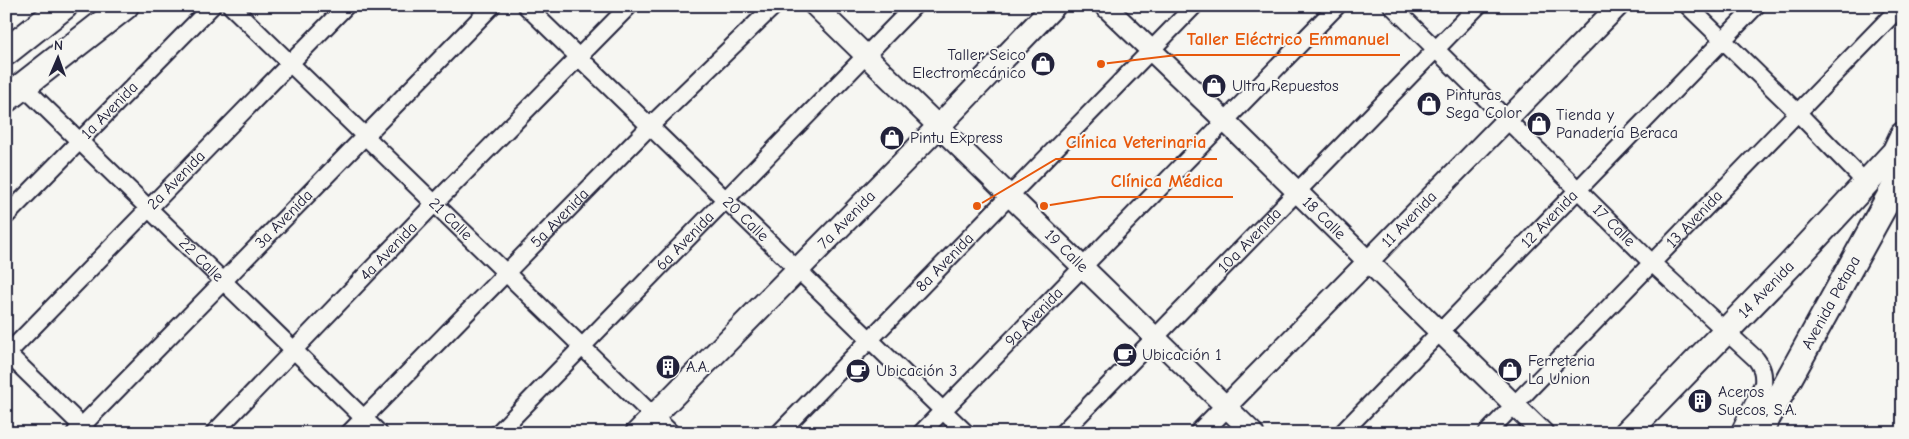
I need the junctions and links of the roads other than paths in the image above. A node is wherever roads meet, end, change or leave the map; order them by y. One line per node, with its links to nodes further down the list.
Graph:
1 (64, 6): 25 (highway)
2 (125, 6): 29 (highway)
3 (212, 6): 36 (street, 1a Avenida)
4 (232, 6): 28 (street, 21 Calle)
5 (346, 6): 28 (street, 2a Avenida)
6 (492, 6): 35 (street, 3a Avenida)
7 (526, 6): 27 (street, 20 Calle)
8 (629, 6): 27 (street, 4a Avenida)
9 (774, 6): 33 (street, 5a Avenida)
10 (815, 6): 26 (street, 19 Calle)
11 (914, 6): 26 (street, 6a Avenida)
12 (1054, 6): 34 (main road, 7a Avenida)
13 (1104, 6): 24 (street, 18 Calle)
14 (1194, 6): 24 (street, 8a Avenida)
15 (1337, 6): 31 (street, 9a Avenida)
16 (1392, 6): 23 (street, 17 Calle)
17 (1478, 6): 23 (street, 10a Avenida)
18 (1618, 6): 32 (street, 11 Avenida)
19 (1688, 6): 22 (street)
20 (1756, 6): 22 (street, 12 Avenida)
21 (1902, 6): 30 (street, 13 Avenida)
22 (1723, 40): 30 (street); 39 (street, 12 Avenida)
23 (1437, 49): 32 (street, 17 Calle); 40 (street, 10a Avenida)
24 (1150, 51): 31 (street, 18 Calle); 41 (street, 8a Avenida)
25 (6, 52)
26 (866, 56): 34 (street, 19 Calle); 42 (street, 6a Avenida)
27 (578, 57): 33 (street, 20 Calle); 43 (street, 4a Avenida)
28 (290, 63): 35 (street, 21 Calle); 44 (street, 2a Avenida)
29 (15, 92): 36 (street, 22 Calle)
30 (1798, 113): 38 (street); 47 (street, 13 Avenida)
31 (1224, 120): 40 (street, 18 Calle); 48 (street, 9a Avenida)
32 (1507, 120): 39 (street, 17 Calle); 46 (street, 11 Avenida)
33 (650, 126): 42 (street, 20 Calle); 50 (street, 5a Avenida)
34 (938, 127): 41 (street, 19 Calle); 49 (main road, 7a Avenida)
35 (365, 136): 43 (street, 21 Calle); 51 (street, 3a Avenida)
36 (80, 141): 44 (street, 22 Calle); 45 (street, 1a Avenida)
37 (1901, 151): 38 (main road, 14 Avenida); 82 (main road, Avenida Petapa)
38 (1865, 182): 52 (main road, 14 Avenida)
39 (1578, 189): 47 (street, 17 Calle); 53 (street, 12 Avenida)
40 (1297, 192): 46 (street, 18 Calle); 54 (street, 10a Avenida)
41 (1010, 197): 48 (street, 19 Calle); 55 (street, 8a Avenida)
42 (725, 200): 49 (street, 20 Calle); 56 (street, 6a Avenida)
43 (434, 203): 50 (street, 21 Calle); 57 (street, 4a Avenida)
44 (149, 208): 51 (street, 22 Calle); 58 (street, 2a Avenida)
45 (6, 216)
46 (1368, 261): 53 (street, 18 Calle); 60 (street, 11 Avenida)
47 (1652, 263): 52 (street, 17 Calle); 59 (street, 13 Avenida)
48 (1082, 267): 54 (street, 19 Calle); 61 (street, 9a Avenida)
49 (797, 269): 55 (street, 20 Calle); 62 (main road, 7a Avenida)
50 (506, 273): 56 (street, 21 Calle); 63 (street, 5a Avenida)
51 (224, 281): 57 (street, 22 Calle); 64 (street, 3a Avenida)
52 (1726, 330): 80 (main road, 14 Avenida); 81 (street, 17 Calle)
53 (1440, 332): 59 (street, 18 Calle); 77 (street, 12 Avenida)
54 (1153, 337): 60 (street, 19 Calle); 74 (street, 10a Avenida)
55 (870, 340): 61 (street, 20 Calle); 71 (street, 8a Avenida)
56 (582, 346): 62 (street, 21 Calle); 68 (street, 6a Avenida)
57 (294, 350): 63 (street, 22 Calle); 65 (street, 4a Avenida)
58 (7, 354): 64 (street)
59 (1514, 405): 78 (street, 13 Avenida); 79 (street, 18 Calle)
60 (1226, 406): 75 (street, 11 Avenida); 76 (street, 19 Calle)
61 (943, 411): 72 (street, 9a Avenida); 73 (street, 20 Calle)
62 (654, 416): 69 (main road, 7a Avenida); 70 (street, 21 Calle)
63 (364, 418): 66 (street, 5a Avenida); 67 (street, 22 Calle)
64 (82, 431)
65 (214, 433)
66 (349, 433)
67 (379, 433)
68 (498, 433)
69 (638, 433)
70 (671, 433)
71 (779, 433)
72 (921, 433)
73 (966, 433)
74 (1062, 433)
75 (1200, 433)
76 (1253, 433)
77 (1342, 433)
78 (1487, 433)
79 (1543, 433)
80 (1627, 433)
81 (1738, 433)
82 (1759, 433)

